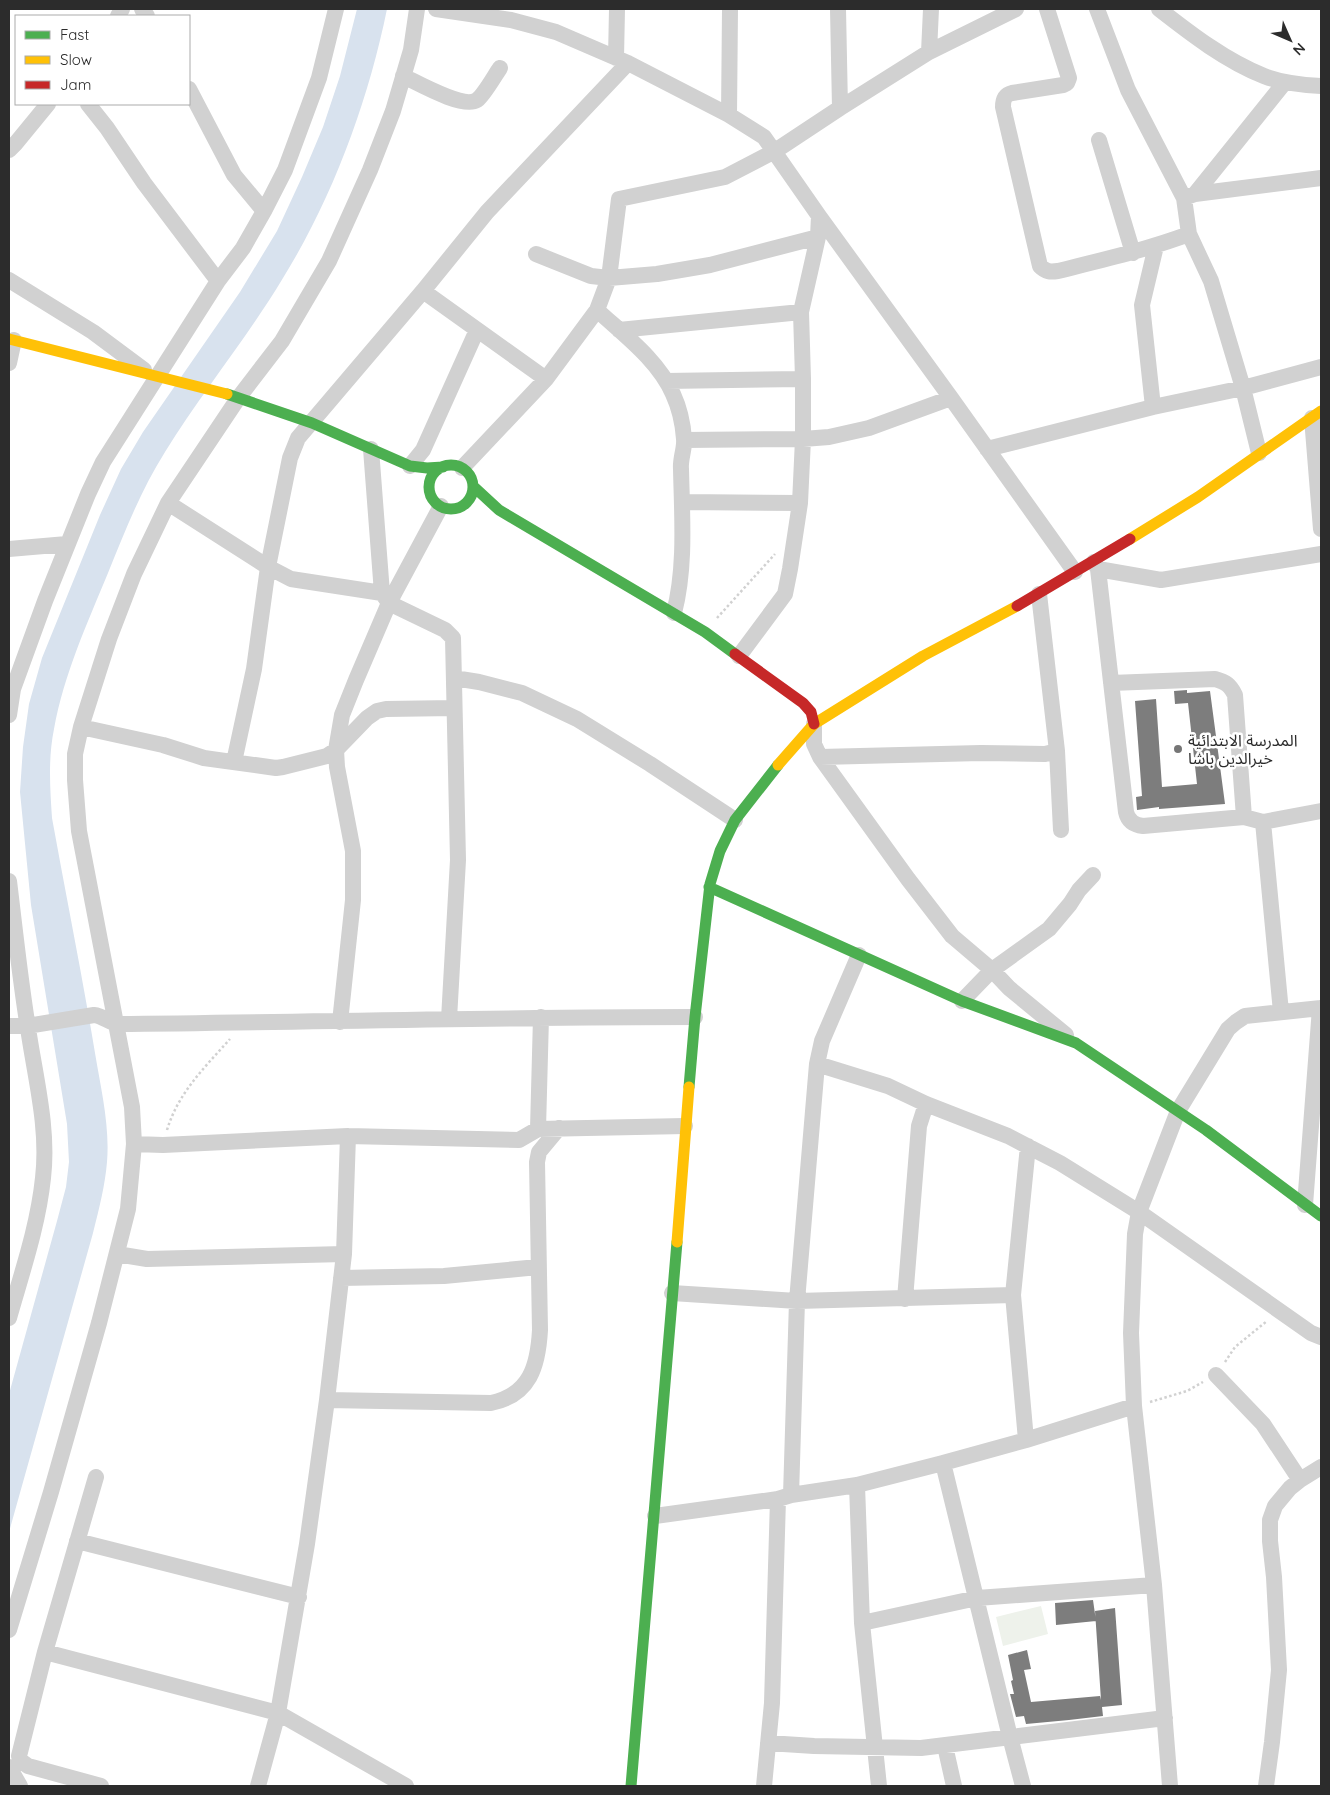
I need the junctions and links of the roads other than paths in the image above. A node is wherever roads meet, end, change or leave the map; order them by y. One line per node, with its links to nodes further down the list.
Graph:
1 (336, 9): 28 (street)
2 (417, 9): 15 (street)
3 (436, 9): 13 (street)
4 (617, 9): 13 (street)
5 (730, 9): 22 (street)
6 (838, 9): 21 (street)
7 (931, 9): 12 (street)
8 (1016, 9): 12 (street)
9 (1047, 9): 33 (street)
10 (1097, 9): 27 (street)
11 (1159, 9): 16 (street)
12 (929, 52): 21 (street)
13 (622, 60): 22 (street); 38 (street)
14 (500, 68): 15 (street)
15 (403, 76): 51 (street)
16 (1285, 82): 17 (street); 27 (street)
17 (1321, 86)
18 (190, 91): 28 (street)
19 (47, 105): 24 (street)
20 (89, 105): 37 (street)
21 (840, 108): 25 (street)
22 (728, 114): 25 (street)
23 (1099, 140): 33 (street)
24 (9, 150)
25 (775, 151): 29 (street); 35 (street)
26 (1321, 178): 27 (street)
27 (1190, 196): 30 (street)
28 (264, 211): 37 (street)
29 (818, 216): 31 (street); 52 (street)
30 (1189, 234): 32 (street); 50 (street)
31 (818, 237): 35 (street); 40 (street)
32 (1156, 246): 33 (street); 53 (street)
33 (1133, 253)
34 (536, 254): 35 (street)
35 (609, 278): 39 (street)
36 (9, 280): 46 (street)
37 (218, 281): 46 (street)
38 (423, 291): 41 (street); 54 (street)
39 (597, 310): 42 (street); 48 (street)
40 (801, 312): 42 (street); 47 (street)
41 (476, 330): 48 (street); 61 (street)
42 (619, 330): 49 (street)
43 (12, 339): 44 (street); 46 (street)
44 (9, 363)
45 (1321, 368): 50 (street)
46 (154, 375): 51 (street); 73 (street)
47 (803, 378): 49 (street); 56 (street)
48 (546, 379): 63 (street)
49 (666, 381): 57 (street)
50 (1243, 388): 53 (street); 60 (street)
51 (239, 397): 54 (street); 67 (street)
52 (951, 398): 56 (street); 59 (street)
53 (1153, 406): 59 (street)
54 (312, 423): 58 (street); 77 (street)
55 (1317, 423): 60 (street); 72 (street)
56 (803, 439): 57 (street); 68 (street)
57 (684, 440): 66 (street)
58 (371, 449): 61 (street); 80 (street)
59 (988, 449): 78 (street)
60 (1259, 453): 76 (street)
61 (410, 466): 62 (street); 65 (street)
62 (443, 467): 63 (street); 65 (street)
63 (462, 468): 64 (street)
64 (473, 486): 69 (street); 71 (street)
65 (430, 492): 70 (street)
66 (682, 502): 68 (street); 81 (street)
67 (168, 503): 77 (street); 89 (street)
68 (800, 503): 82 (street)
69 (464, 505): 70 (street); 71 (street)
70 (440, 506): 80 (street)
71 (499, 510): 81 (street)
72 (1321, 529)
73 (68, 544): 74 (street); 85 (street)
74 (9, 549)
75 (1321, 554): 76 (street)
76 (1096, 566): 78 (street); 84 (street)
77 (268, 567): 80 (street); 93 (street)
78 (1075, 572): 79 (street)
79 (1039, 594): 88 (street); 91 (street)
80 (386, 598): 83 (street); 90 (street)
81 (674, 613): 82 (street)
82 (739, 656): 88 (street)
83 (454, 678): 86 (street); 96 (street)
84 (1111, 683): 95 (street); 95 (street)
85 (11, 689): 87 (street)
86 (454, 708): 90 (street); 109 (street)
87 (9, 715)
88 (814, 724): 92 (street); 96 (street)
89 (80, 727): 93 (street); 111 (street)
90 (336, 750): 93 (street); 110 (street)
91 (1057, 751): 92 (street); 98 (street)
92 (820, 757): 103 (street)
93 (234, 762)
94 (1321, 811): 97 (street)
95 (1244, 817): 97 (street)
96 (735, 820): 101 (street)
97 (1263, 822): 106 (street)
98 (1061, 830)
99 (1093, 875): 103 (street)
100 (9, 881): 113 (street)
101 (709, 887): 102 (street); 108 (street)
102 (859, 954): 104 (street); 115 (street)
103 (992, 970): 104 (street); 114 (street)
104 (962, 1001): 114 (street)
105 (1321, 1008): 106 (street); 124 (street)
106 (1281, 1012): 117 (street)
107 (541, 1017): 108 (street); 109 (street); 120 (street)
108 (695, 1017): 118 (street)
109 (449, 1019): 110 (street)
110 (340, 1022): 111 (street)
111 (117, 1024): 113 (street); 122 (street)
112 (9, 1026): 113 (street)
113 (27, 1026): 136 (street)
114 (1076, 1043): 117 (street)
115 (817, 1064): 116 (street); 135 (street)
116 (926, 1104): 123 (street); 134 (street)
117 (1178, 1112): 125 (street); 126 (street)
118 (685, 1126): 119 (street); 132 (street)
119 (559, 1128): 120 (street); 130 (street)
120 (538, 1129): 121 (street)
121 (348, 1136): 122 (street); 129 (street)
122 (134, 1144): 128 (street)
123 (1028, 1146): 126 (street); 133 (street)
124 (1315, 1155): 125 (street)
125 (1305, 1204): 127 (street)
126 (1138, 1212): 137 (street); 140 (street)
127 (1321, 1216)
128 (117, 1254): 129 (street); 154 (street)
129 (344, 1254): 131 (street)
130 (538, 1267): 131 (street); 139 (street)
131 (341, 1278): 139 (street)
132 (672, 1293): 135 (street); 148 (street)
133 (1013, 1294): 134 (street); 141 (street)
134 (905, 1299): 135 (street)
135 (797, 1301): 147 (street)
136 (9, 1318)
137 (1321, 1337)
138 (1216, 1376): 145 (street)
139 (327, 1400): 151 (street)
140 (1134, 1406): 141 (street); 150 (street)
141 (1026, 1440): 142 (street)
142 (943, 1463): 146 (street); 152 (street)
143 (1321, 1467): 145 (street)
144 (96, 1477): 149 (street)
145 (1300, 1480): 173 (street)
146 (857, 1485): 147 (street); 153 (street)
147 (785, 1497): 148 (street); 159 (street)
148 (655, 1516): 167 (street)
149 (77, 1541): 151 (street); 155 (street)
150 (1154, 1585): 152 (street); 157 (street)
151 (299, 1597): 156 (street)
152 (977, 1598): 153 (street); 158 (street)
153 (862, 1623): 160 (street)
154 (9, 1630)
155 (45, 1652): 156 (street); 164 (street)
156 (278, 1713): 165 (street); 166 (street)
157 (1165, 1718): 158 (street); 172 (street)
158 (1010, 1737): 161 (street); 171 (street)
159 (768, 1742): 160 (street); 168 (street)
160 (876, 1746): 161 (street); 169 (street)
161 (945, 1746): 170 (street)
162 (9, 1767): 163 (street)
163 (20, 1786)
164 (101, 1786)
165 (258, 1786)
166 (406, 1786)
167 (630, 1786)
168 (764, 1786)
169 (879, 1786)
170 (954, 1786)
171 (1023, 1786)
172 (1170, 1786)
173 (1266, 1786)

